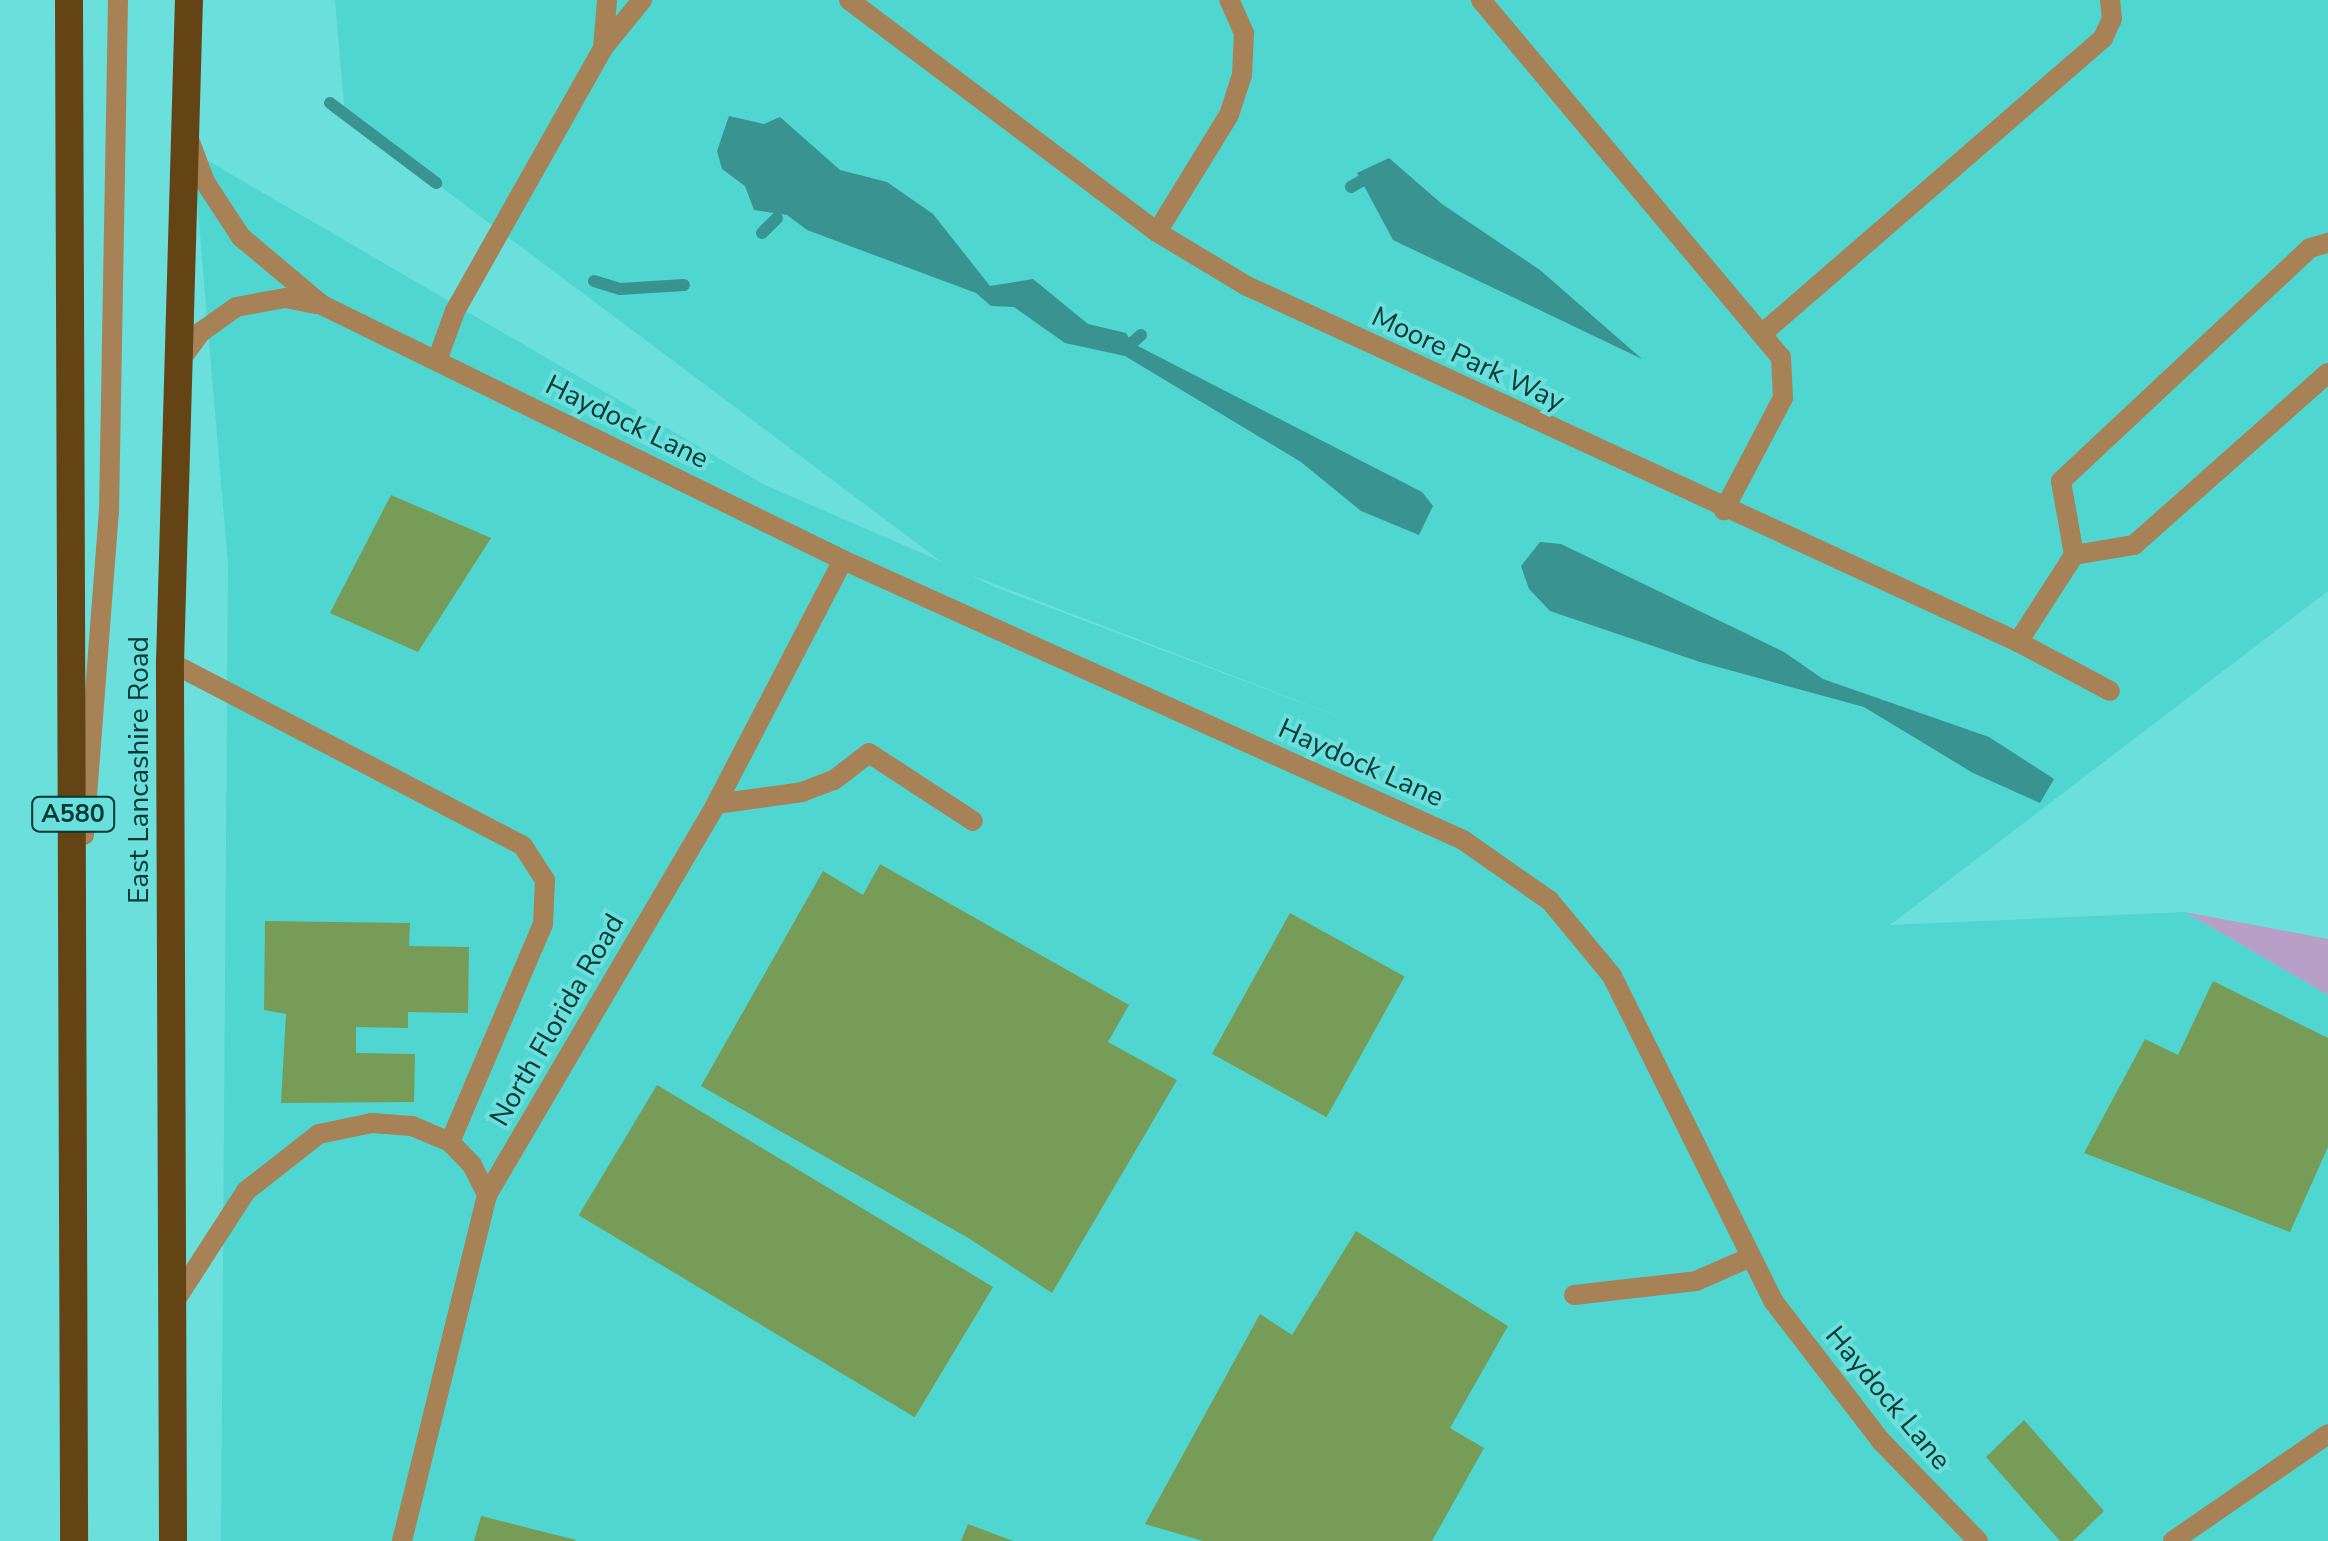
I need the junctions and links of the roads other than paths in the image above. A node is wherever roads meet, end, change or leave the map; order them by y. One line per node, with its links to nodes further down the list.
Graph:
1 (69, 0): 27 (highway, A580)
2 (118, 0): 27 (street)
3 (189, 0): 11 (highway, East Lancashire Road)
4 (606, 0): 10 (street)
5 (642, 0): 10 (street)
6 (849, 0): 12 (street, Moore Park Way)
7 (1229, 0): 12 (street)
8 (1481, 0): 15 (street)
9 (2110, 0): 15 (street)
10 (603, 48): 16 (street)
11 (190, 139): 14 (street, Haydock Lane); 17 (highway, East Lancashire Road)
12 (1156, 232): 19 (street, Moore Park Way)
13 (2328, 243): 20 (street)
14 (322, 305): 16 (street, Haydock Lane); 17 (street, Haydock Lane)
15 (1764, 332): 19 (street)
16 (438, 358): 21 (street, Haydock Lane)
17 (177, 365): 23 (highway, East Lancashire Road)
18 (2328, 373): 20 (street)
19 (1724, 510): 22 (street, Moore Park Way)
20 (2074, 555): 22 (street)
21 (843, 560): 25 (street, North Florida Road); 30 (street, Haydock Lane)
22 (2018, 642): 24 (street, Moore Park Way)
23 (170, 662): 28 (street); 32 (highway, East Lancashire Road)
24 (2110, 691)
25 (716, 804): 26 (street); 29 (street, North Florida Road)
26 (972, 822)
27 (73, 967): 34 (highway, A580)
28 (450, 1142): 29 (street); 32 (street)
29 (487, 1194): 36 (street, North Florida Road)
30 (1751, 1257): 31 (street); 37 (street, Haydock Lane)
31 (1574, 1294)
32 (173, 1304): 35 (highway, East Lancashire Road)
33 (2328, 1434): 38 (street)
34 (74, 1541)
35 (174, 1541)
36 (402, 1541)
37 (1978, 1541)
38 (2173, 1541)

